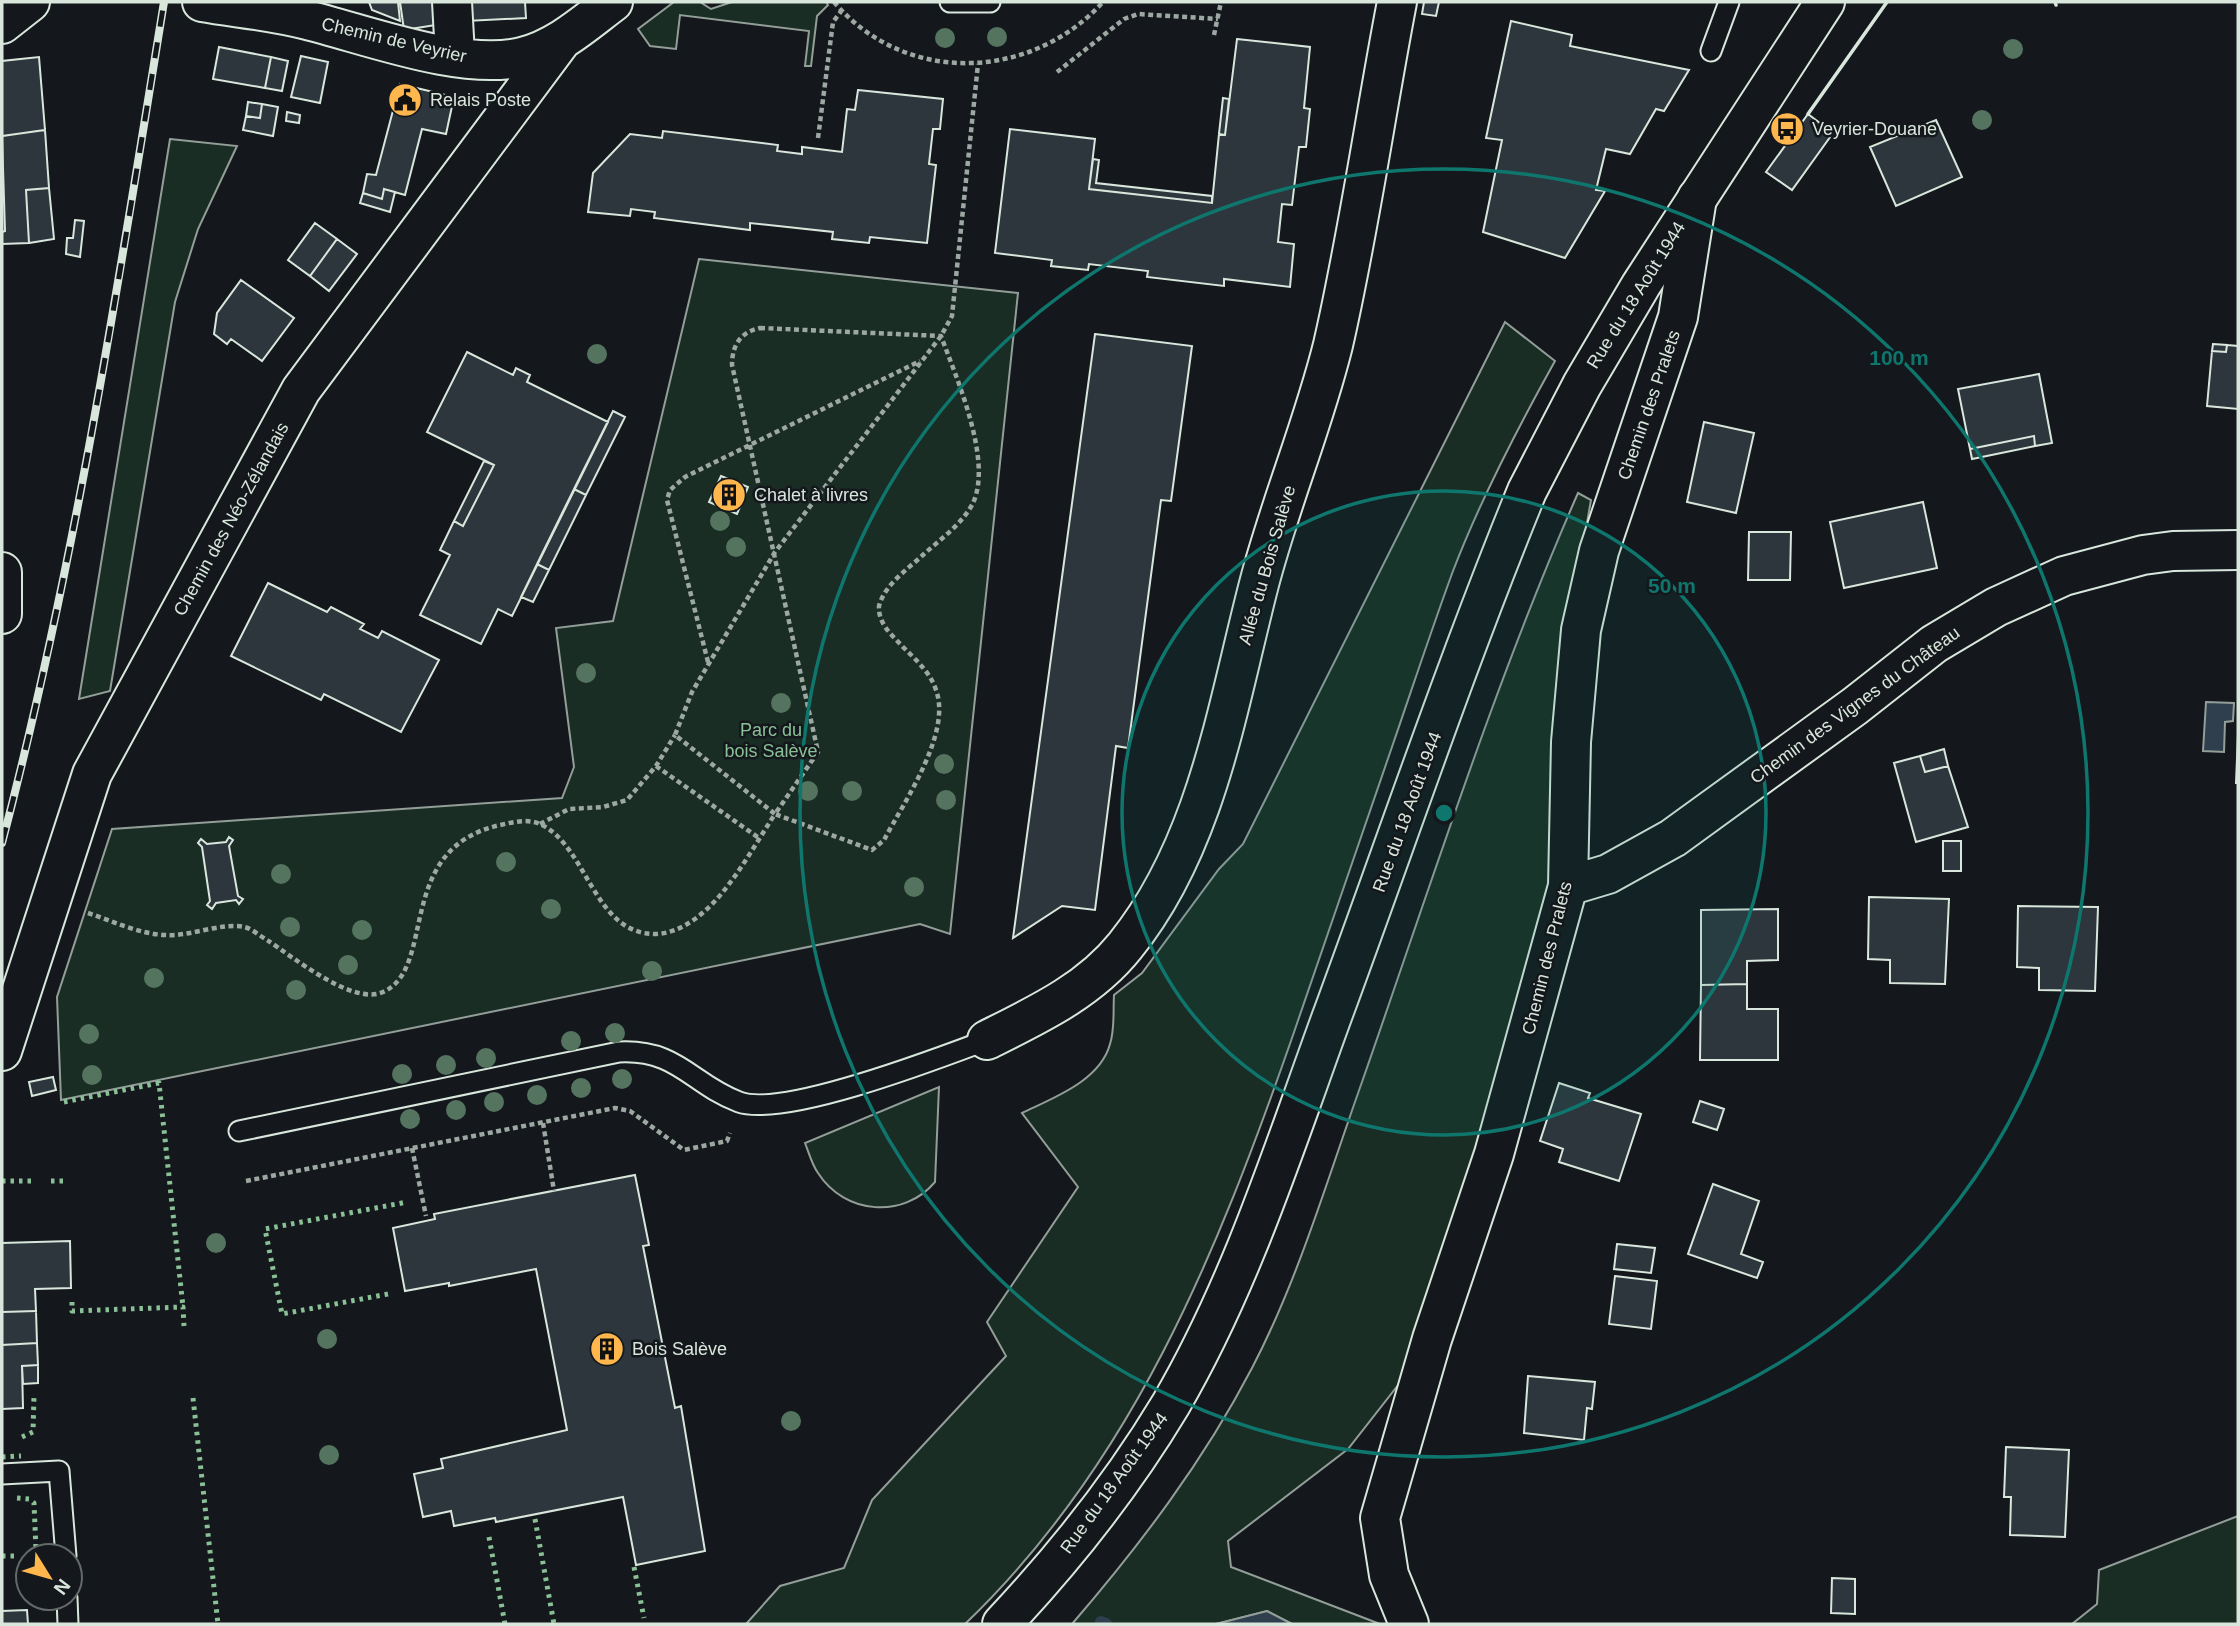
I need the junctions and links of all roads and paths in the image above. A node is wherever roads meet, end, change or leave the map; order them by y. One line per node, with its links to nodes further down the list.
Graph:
1 (30, 2): 16 (street)
2 (202, 2): 14 (street, Chemin de Veyrier)
3 (452, 2): 20 (street)
4 (613, 2): 18 (street, Chemin de Veyrier)
5 (834, 2): 13 (path)
6 (950, 2): 7 (lane)
7 (990, 2)
8 (1103, 2): 21 (path)
9 (1221, 2): 15 (path)
10 (1397, 2): 40 (street, Allée du Bois Salève)
11 (1730, 2): 19 (lane)
12 (1825, 2): 24 (street, Rue du 18 Août 1944)
13 (842, 10): 21 (path); 23 (path)
14 (345, 17): 20 (street, Chemin de Veyrier)
15 (1218, 19): 17 (path); 22 (path)
16 (2, 24)
17 (1214, 36)
18 (561, 41): 20 (street, Chemin de Veyrier); 39 (street, Chemin des Néo-Zélandais)
19 (1711, 51)
20 (455, 55)
21 (978, 64): 25 (path)
22 (1057, 72)
23 (818, 138)
24 (1696, 198): 38 (street, Chemin des Pralets); 51 (street, Rue du 18 Août 1944)
25 (940, 336): 26 (path); 27 (path); 35 (path)
26 (921, 361): 27 (path); 29 (path)
27 (751, 445): 29 (path); 32 (path)
28 (2238, 550): 38 (street, Chemin des Vignes du Château)
29 (775, 552): 32 (path); 35 (path)
30 (2, 572): 31 (street)
31 (2, 614)
32 (708, 663): 33 (path)
33 (675, 735): 34 (path); 35 (path)
34 (656, 766): 36 (path); 37 (path)
35 (775, 814): 37 (path)
36 (540, 824): 37 (path); 39 (path)
37 (759, 838)
38 (1568, 886): 52 (street, Chemin des Pralets)
39 (51, 900): 41 (street, Chemin des Néo-Zélandais)
40 (987, 1040): 42 (lane)
41 (2, 1051)
42 (743, 1103): 43 (path); 44 (lane)
43 (543, 1122): 45 (path); 47 (path)
44 (239, 1130)
45 (412, 1148): 46 (path); 48 (path)
46 (246, 1181)
47 (554, 1191)
48 (426, 1216)
49 (2, 1474): 50 (lane)
50 (65, 1542)
51 (1002, 1624)
52 (1409, 1624)

